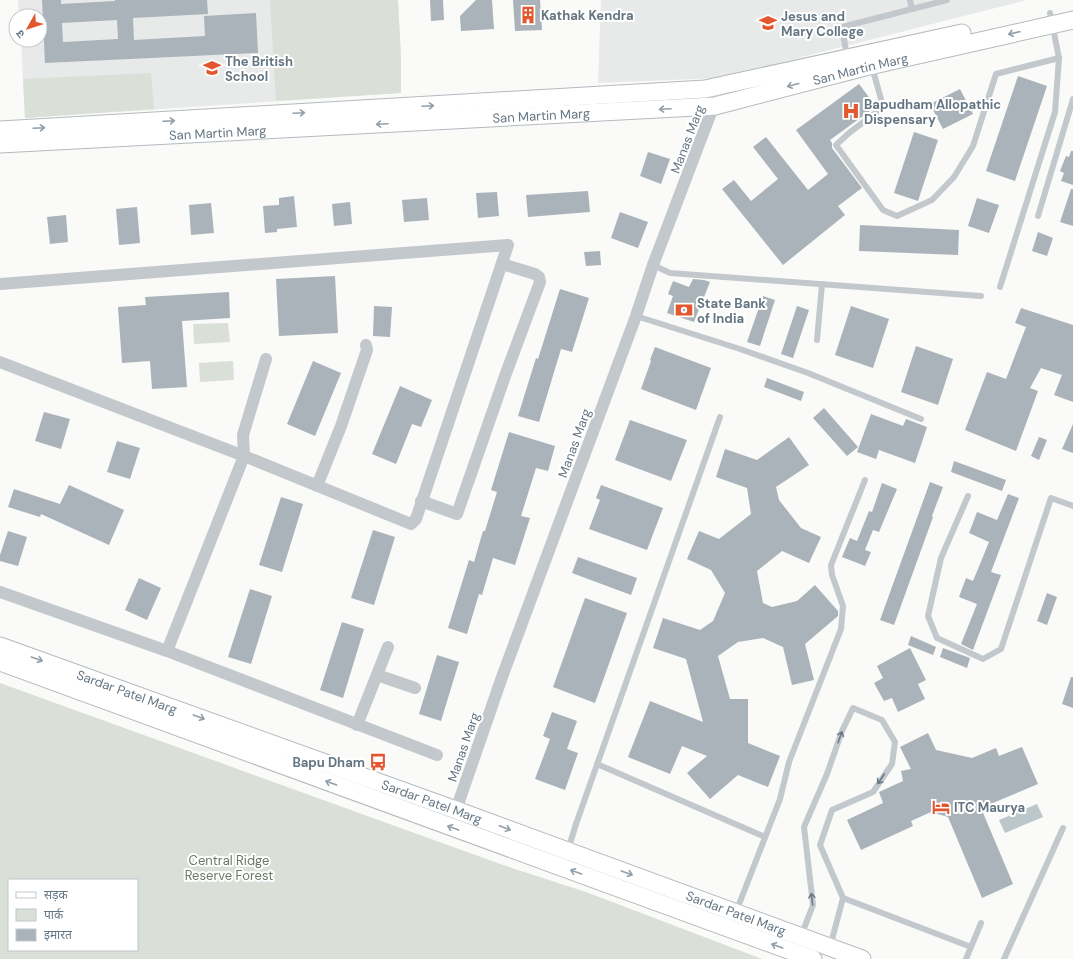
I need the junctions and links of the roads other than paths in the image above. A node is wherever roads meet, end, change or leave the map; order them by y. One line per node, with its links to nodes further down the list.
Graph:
1 (910, 0): 4 (lane)
2 (947, 0): 4 (lane)
3 (1073, 8): 5 (street, San Martin Marg)
4 (912, 9): 7 (lane)
5 (1052, 19): 6 (street, San Martin Marg); 7 (street, San Martin Marg); 8 (lane); 9 (street, San Martin Marg, one-way to 9)
6 (1073, 20)
7 (847, 58): 10 (street, San Martin Marg)
8 (1059, 58): 9 (lane); 20 (lane)
9 (872, 65): 12 (street, San Martin Marg, one-way to 12)
10 (721, 86): 12 (street, Manas Marg); 13 (street, San Martin Marg, one-way to 10)
11 (1073, 99): 15 (lane)
12 (715, 106): 14 (street, San Martin Marg, one-way to 14); 17 (street, Manas Marg)
13 (0, 130)
14 (0, 144)
15 (1038, 216)
16 (502, 264): 18 (street); 33 (street); 33 (street)
17 (653, 265): 19 (lane); 22 (street, Manas Marg)
18 (0, 284)
19 (822, 284): 21 (lane); 23 (lane)
20 (1000, 287)
21 (981, 296)
22 (636, 316): 28 (lane); 45 (street, Manas Marg)
23 (817, 340)
24 (366, 345): 31 (street)
25 (266, 359): 29 (street)
26 (0, 362): 29 (street)
27 (720, 417): 44 (lane)
28 (921, 419)
29 (244, 456): 31 (street); 38 (street)
30 (865, 480): 47 (lane)
31 (317, 486): 33 (street)
32 (968, 496): 34 (lane)
33 (421, 502)
34 (1073, 506)
35 (0, 592): 38 (street)
36 (0, 646): 45 (street, Sardar Patel Marg, one-way to 45)
37 (388, 647): 40 (street)
38 (166, 651): 42 (street)
39 (0, 662): 55 (street, Sardar Patel Marg, one-way to 39)
40 (377, 674): 41 (street); 42 (street)
41 (415, 688)
42 (357, 725): 43 (street)
43 (437, 755)
44 (597, 764): 47 (lane); 48 (lane)
45 (456, 810): 48 (street, Sardar Patel Marg, one-way to 48)
46 (1063, 828): 58 (lane)
47 (766, 837): 50 (lane)
48 (568, 852): 50 (street, Sardar Patel Marg, one-way to 50)
49 (844, 898): 52 (lane, one-way to 49); 53 (lane); 54 (lane)
50 (736, 912): 52 (street, Sardar Patel Marg)
51 (981, 922): 54 (lane)
52 (801, 936): 53 (street, Sardar Patel Marg)
53 (830, 947): 56 (street, Sardar Patel Marg)
54 (971, 947): 57 (lane)
55 (813, 959)
56 (862, 959)
57 (966, 959)
58 (1004, 959)

